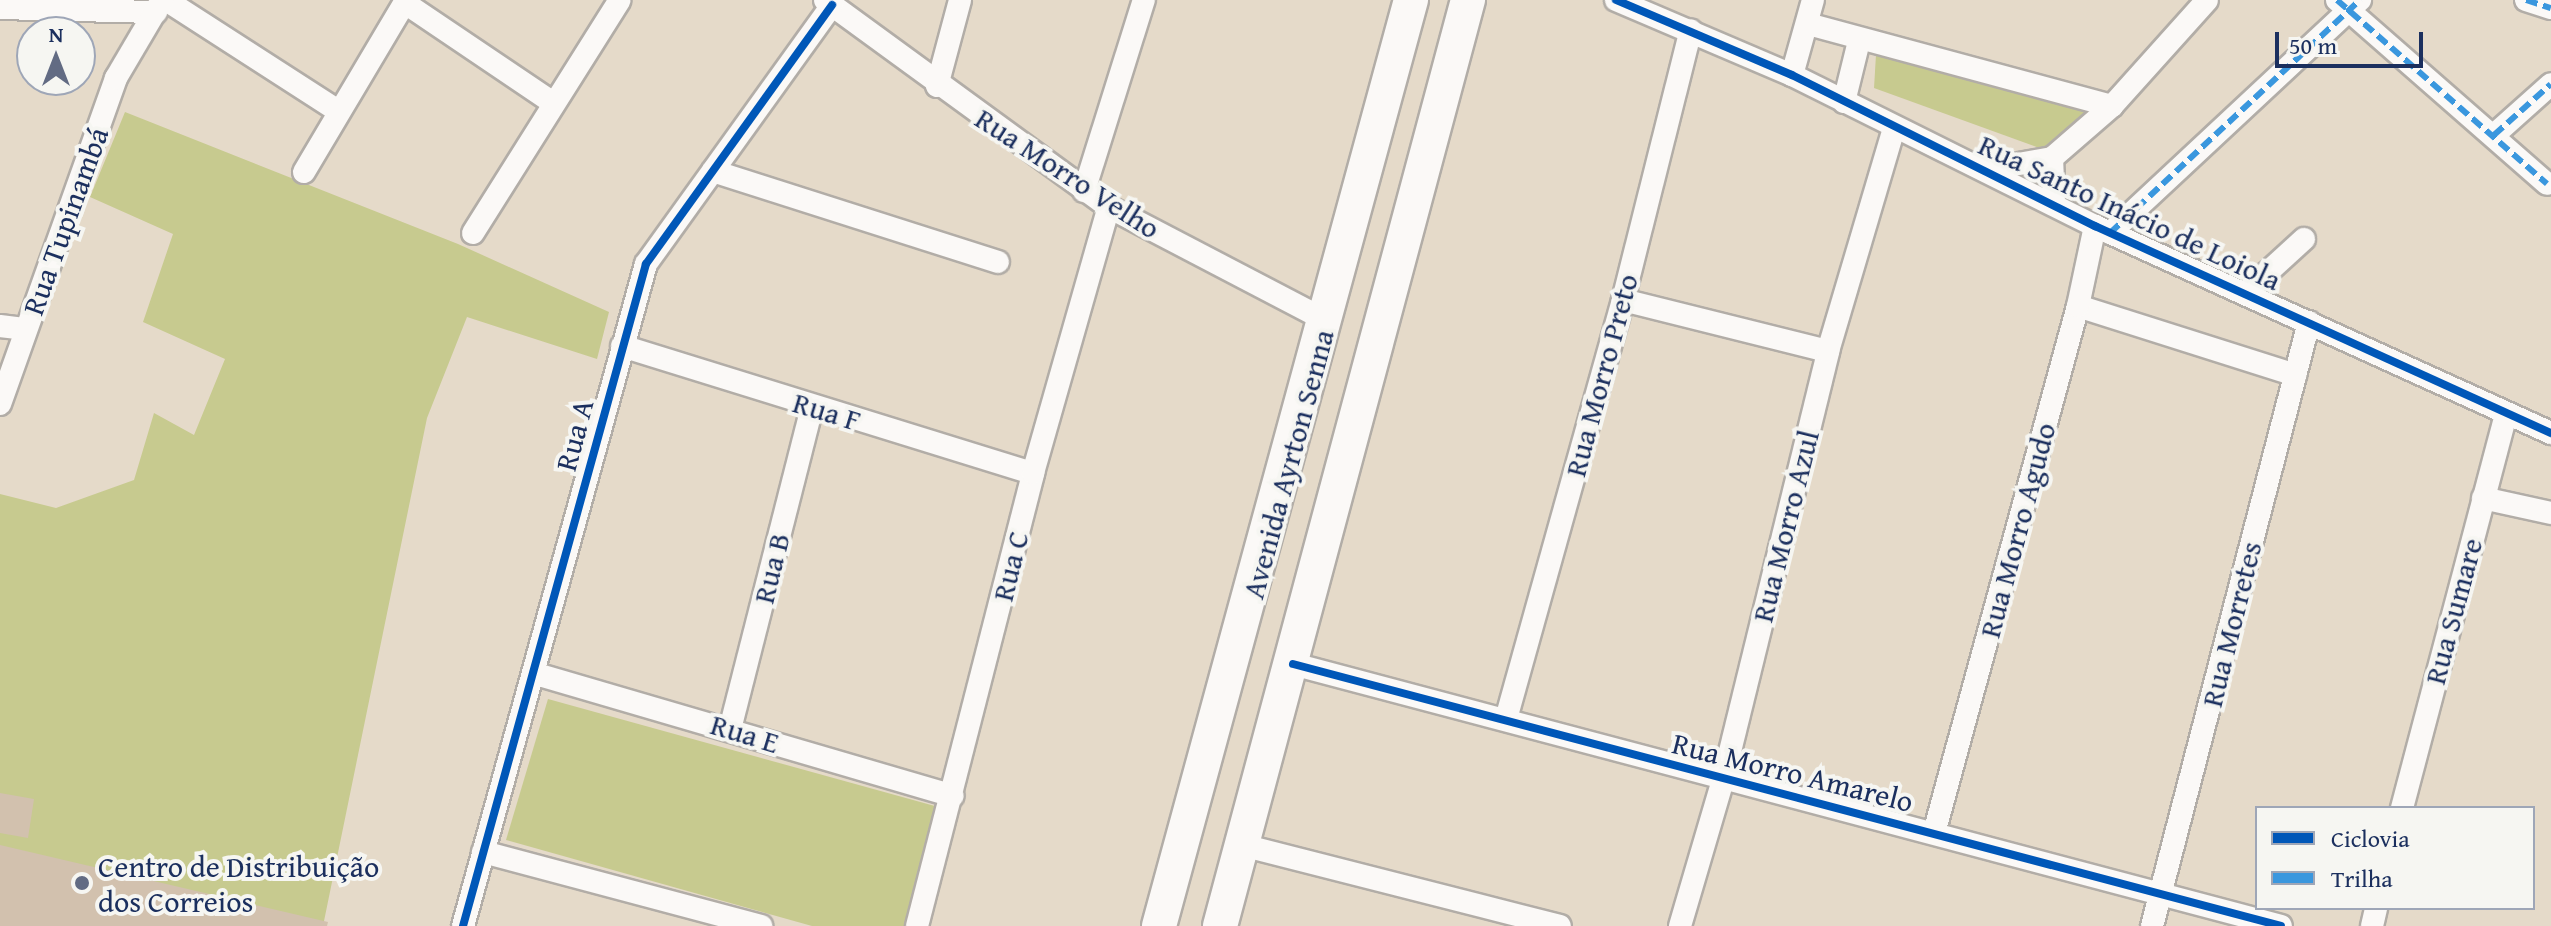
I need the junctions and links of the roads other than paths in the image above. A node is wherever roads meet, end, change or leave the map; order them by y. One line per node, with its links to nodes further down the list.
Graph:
1 (620, 0): 23 (street)
2 (960, 0): 21 (street)
3 (1144, 0): 33 (street)
4 (1411, 0): 43 (main road, Avenida Ayrton Senna)
5 (1468, 0): 57 (main road, Avenida Ayrton Senna)
6 (1616, 0): 17 (street, Rua Santo Inácio de Loiola)
7 (1813, 0): 16 (street)
8 (2207, 0): 24 (street)
9 (2526, 0): 15 (street)
10 (406, 1): 23 (street); 25 (street)
11 (828, 3): 21 (street, Rua Morro Velho); 30 (street, Rua A)
12 (161, 4): 14 (street); 25 (street); 46 (street, Rua Tupinambá)
13 (2349, 4): 27 (street); 36 (street)
14 (0, 8)
15 (2551, 8)
16 (1808, 24): 18 (street); 19 (street)
17 (1691, 30): 19 (street, Rua Santo Inácio de Loiola); 41 (street, Rua Morro Preto)
18 (1859, 41): 22 (street); 24 (street)
19 (1792, 75): 22 (street, Rua Santo Inácio de Loiola)
20 (2551, 84): 27 (street)
21 (937, 86): 33 (street, Rua Morro Velho)
22 (1844, 102): 26 (street, Rua Santo Inácio de Loiola)
23 (553, 103): 37 (street)
24 (2112, 106): 28 (street)
25 (337, 110): 31 (street)
26 (1894, 128): 29 (street, Rua Santo Inácio de Loiola); 48 (street, Rua Morro Azul)
27 (2494, 135): 32 (street)
28 (2052, 158): 29 (street); 34 (street)
29 (1983, 170): 34 (street, Rua Santo Inácio de Loiola)
30 (713, 171): 39 (street); 47 (street, Rua A)
31 (304, 172)
32 (2547, 184)
33 (1084, 191): 35 (street, Rua Morro Velho)
34 (2054, 202): 36 (street, Rua Santo Inácio de Loiola)
35 (1109, 207): 43 (street, Rua Morro Velho); 54 (street, Rua C)
36 (2102, 229): 40 (street, Rua Santo Inácio de Loiola); 42 (street, Rua Morro Agudo)
37 (473, 233)
38 (2304, 239): 40 (street)
39 (998, 262)
40 (2245, 293): 44 (street, Rua Santo Inácio de Loiola)
41 (1623, 300): 48 (street); 59 (street, Rua Morro Preto)
42 (2078, 306): 49 (street); 64 (street, Rua Morro Agudo)
43 (1327, 321): 72 (main road, Avenida Ayrton Senna)
44 (2309, 322): 49 (street, Rua Morretes); 52 (street, Rua Santo Inácio de Loiola)
45 (0, 326): 46 (street)
46 (24, 329): 50 (street, Rua Tupinambá)
47 (622, 346): 51 (street, Rua F); 58 (street, Rua A)
48 (1828, 351): 61 (street, Rua Morro Azul)
49 (2295, 375): 67 (street, Rua Morretes)
50 (0, 404)
51 (812, 407): 54 (street, Rua F); 60 (street, Rua B)
52 (2506, 414): 53 (street, Rua Santo Inácio de Loiola); 55 (street, Rua Sumare)
53 (2551, 433)
54 (1033, 473): 62 (street, Rua C)
55 (2483, 498): 56 (street); 63 (street, Rua Sumare)
56 (2551, 513)
57 (1293, 664): 59 (street, Rua Morro Amarelo); 65 (main road, Avenida Ayrton Senna)
58 (536, 674): 60 (street, Rua E); 66 (street, Rua A)
59 (1506, 719): 61 (street, Rua Morro Amarelo)
60 (730, 729): 62 (street, Rua E)
61 (1723, 780): 64 (street, Rua Morro Amarelo); 75 (street, Rua Morro Azul)
62 (952, 796): 71 (street, Rua C)
63 (2403, 806)
64 (1934, 833): 67 (street, Rua Morro Amarelo)
65 (1242, 845): 73 (main road, Avenida Ayrton Senna); 74 (street)
66 (483, 852): 68 (street); 69 (street, Rua A)
67 (2161, 893): 76 (street, Rua Morretes); 77 (street, Rua Morro Amarelo)
68 (678, 915): 70 (street)
69 (463, 926)
70 (761, 926)
71 (917, 926)
72 (1159, 926)
73 (1220, 926)
74 (1560, 926)
75 (1680, 926)
76 (2152, 926)
77 (2281, 926)

